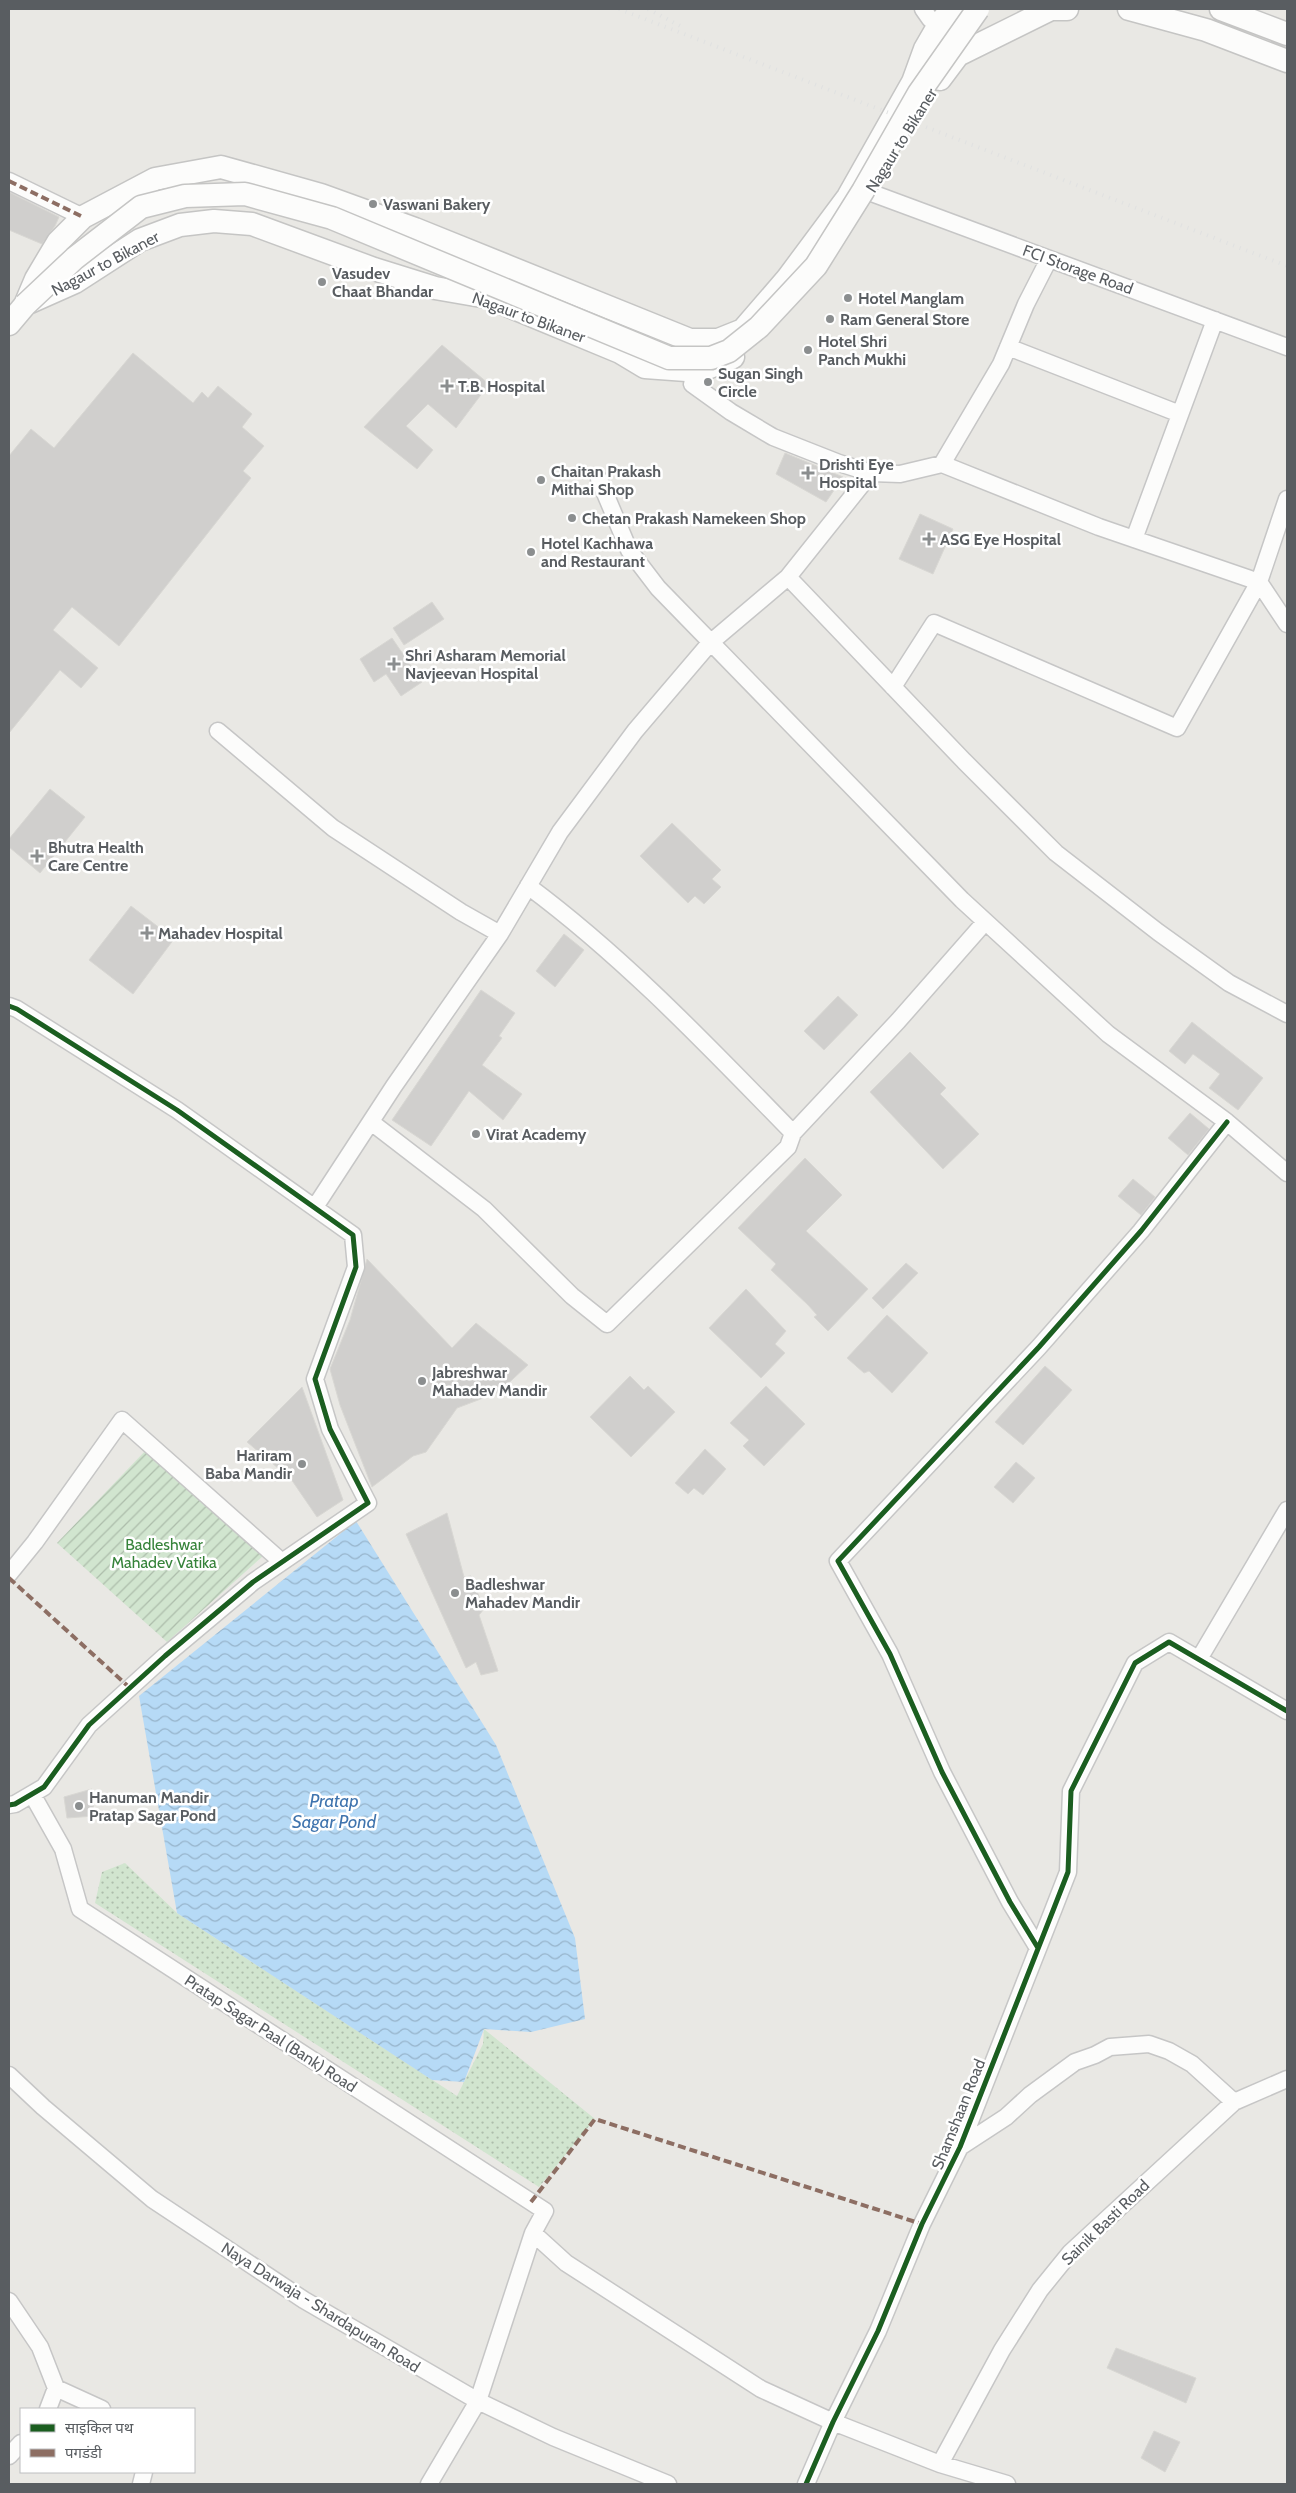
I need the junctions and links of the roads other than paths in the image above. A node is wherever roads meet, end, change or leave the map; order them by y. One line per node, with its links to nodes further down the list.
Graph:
1 (978, 9): 12 (main road, bridge)
2 (1067, 9): 9 (main road, Nagaur to Bikaner)
3 (1129, 9): 7 (main road)
4 (1221, 9): 6 (main road)
5 (938, 14): 10 (main road, Nagaur to Bikaner)
6 (1287, 34)
7 (1287, 62)
8 (9, 181): 10 (street)
9 (869, 192): 11 (street, FCI Storage Road); 12 (main road, Nagaur to Bikaner)
10 (83, 217): 12 (main road, Nagaur to Bikaner)
11 (1049, 259): 13 (street, FCI Storage Road); 15 (street)
12 (25, 305): 14 (main road)
13 (1214, 320): 16 (street, FCI Storage Road); 18 (street)
14 (9, 324)
15 (1008, 347): 18 (street); 19 (street)
16 (1287, 347)
17 (692, 384): 20 (street)
18 (1180, 414): 23 (street)
19 (942, 464): 20 (street); 23 (street)
20 (871, 473): 24 (street)
21 (599, 479): 27 (street)
22 (1287, 500): 25 (street)
23 (1134, 539): 25 (street)
24 (788, 577): 27 (street); 28 (street)
25 (1259, 582): 26 (street); 28 (street)
26 (1287, 624)
27 (710, 644): 30 (street); 31 (street)
28 (893, 687): 34 (street)
29 (218, 731): 32 (street)
30 (528, 886): 32 (street); 37 (street)
31 (985, 922): 36 (street); 37 (street)
32 (500, 934): 35 (street)
33 (9, 1006): 39 (street)
34 (1287, 1014)
35 (371, 1122): 37 (street); 39 (street)
36 (1227, 1122): 38 (street); 47 (street)
37 (793, 1132)
38 (1287, 1174)
39 (315, 1207): 41 (street)
40 (1287, 1510): 43 (street)
41 (282, 1562): 42 (street); 45 (street)
42 (9, 1574)
43 (1199, 1659): 44 (street); 47 (street, Shamshaan Road)
44 (1287, 1711)
45 (32, 1794): 46 (street); 52 (street, Pratap Sagar Paal (Bank) Road)
46 (9, 1805)
47 (1038, 1948): 51 (street, Shamshaan Road)
48 (9, 2075): 55 (street, Naya Darwaja - Shardapuran Road)
49 (1287, 2080): 50 (street, Sainik Basti Road)
50 (1234, 2102): 51 (street); 61 (street, Sainik Basti Road)
51 (960, 2147): 58 (street, Shamshaan Road)
52 (533, 2233): 55 (street); 58 (street)
53 (9, 2301): 54 (street)
54 (56, 2388): 56 (street); 57 (street)
55 (478, 2401): 62 (street); 63 (street, Naya Darwaja - Shardapuran Road)
56 (48, 2408)
57 (100, 2408)
58 (832, 2422): 61 (street); 64 (street, Shamshaan Road)
59 (20, 2445): 60 (street)
60 (9, 2456)
61 (940, 2464): 65 (street)
62 (429, 2484)
63 (668, 2484)
64 (806, 2484)
65 (1007, 2484)

